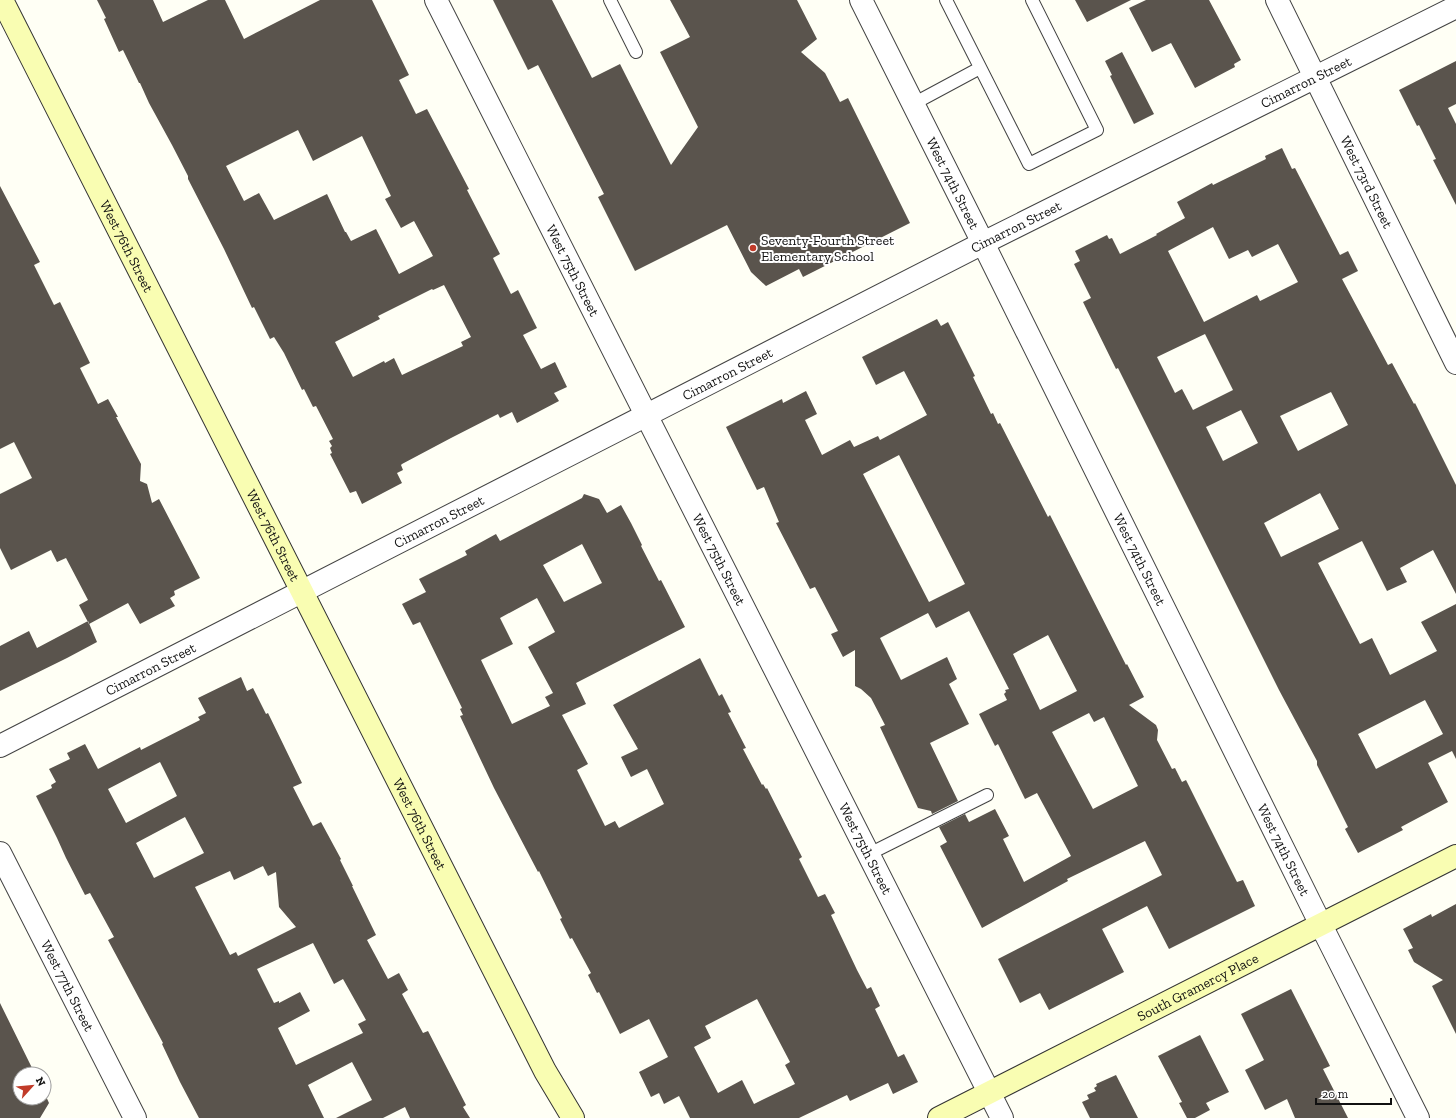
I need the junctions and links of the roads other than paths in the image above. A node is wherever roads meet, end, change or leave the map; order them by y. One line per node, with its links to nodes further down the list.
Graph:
1 (2, 0): 16 (street, West 76th Street)
2 (436, 0): 15 (street, West 75th Street)
3 (610, 0): 9 (lane)
4 (861, 0): 12 (street, West 74th Street)
5 (946, 0): 10 (lane)
6 (1032, 0): 10 (lane)
7 (1278, 0): 11 (street, West 73rd Street)
8 (1456, 7): 11 (street, Cimarron Street)
9 (636, 52)
10 (980, 68): 12 (lane)
11 (1316, 77): 13 (street, Cimarron Street); 14 (street, West 73rd Street)
12 (913, 104): 13 (street, West 74th Street)
13 (983, 243): 15 (street, Cimarron Street); 22 (street, West 74th Street)
14 (1456, 363)
15 (647, 416): 16 (street, Cimarron Street); 20 (street, West 75th Street)
16 (303, 592): 17 (street, Cimarron Street); 23 (street, West 76th Street)
17 (0, 746)
18 (987, 795): 20 (lane)
19 (0, 853): 25 (street, West 77th Street)
20 (868, 854): 24 (street, West 75th Street)
21 (1456, 856): 22 (street, South Gramercy Place)
22 (1321, 925): 24 (street, South Gramercy Place); 30 (street, West 74th Street)
23 (545, 1071): 26 (street, West 76th Street); 27 (street, West 76th Street)
24 (989, 1093): 28 (street, South Gramercy Place); 29 (street, West 75th Street)
25 (135, 1118)
26 (563, 1118)
27 (572, 1118)
28 (939, 1118)
29 (1002, 1118)
30 (1418, 1118)

